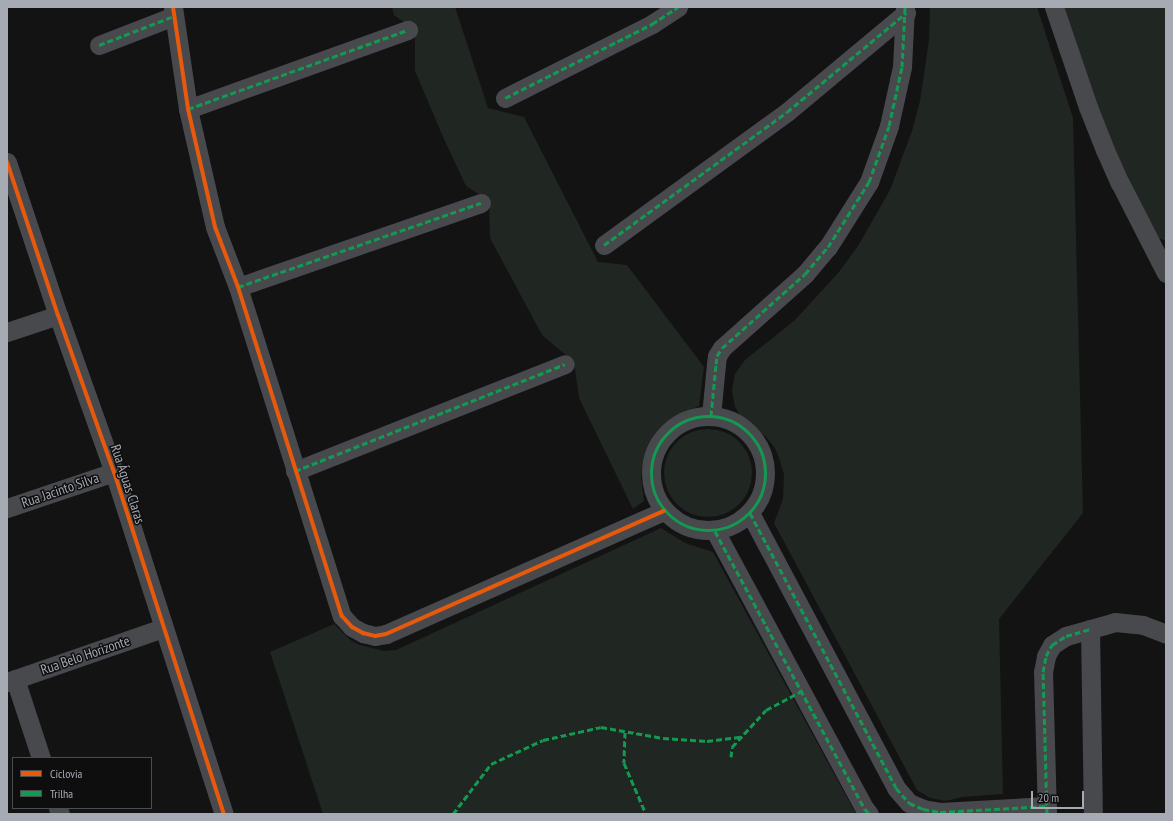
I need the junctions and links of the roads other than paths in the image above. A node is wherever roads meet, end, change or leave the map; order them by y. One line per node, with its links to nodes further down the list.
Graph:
1 (678, 7): 7 (street)
2 (1054, 7): 12 (street)
3 (905, 10): 11 (street); 17 (street)
4 (174, 12): 6 (street); 8 (street)
5 (408, 30): 8 (street)
6 (99, 45)
7 (505, 98)
8 (188, 109): 13 (street)
9 (7, 162): 14 (street, Rua Águas Claras)
10 (481, 203): 13 (street)
11 (604, 246)
12 (1164, 267)
13 (238, 287): 18 (street)
14 (58, 315): 15 (street); 19 (street, Rua Águas Claras)
15 (7, 332)
16 (564, 364): 18 (street)
17 (711, 416): 21 (street); 22 (street)
18 (295, 471): 21 (street)
19 (114, 472): 20 (street, Rua Jacinto Silva); 24 (street, Rua Águas Claras)
20 (7, 508)
21 (664, 511): 23 (street)
22 (750, 513): 23 (street); 29 (street)
23 (715, 532): 31 (street)
24 (164, 628): 27 (street, Rua Belo Horizonte); 30 (street, Rua Águas Claras)
25 (1090, 629): 26 (street); 29 (street); 32 (street)
26 (1166, 634)
27 (11, 681): 28 (street)
28 (41, 757)
29 (1047, 810)
30 (224, 814)
31 (869, 814)
32 (1093, 814)

